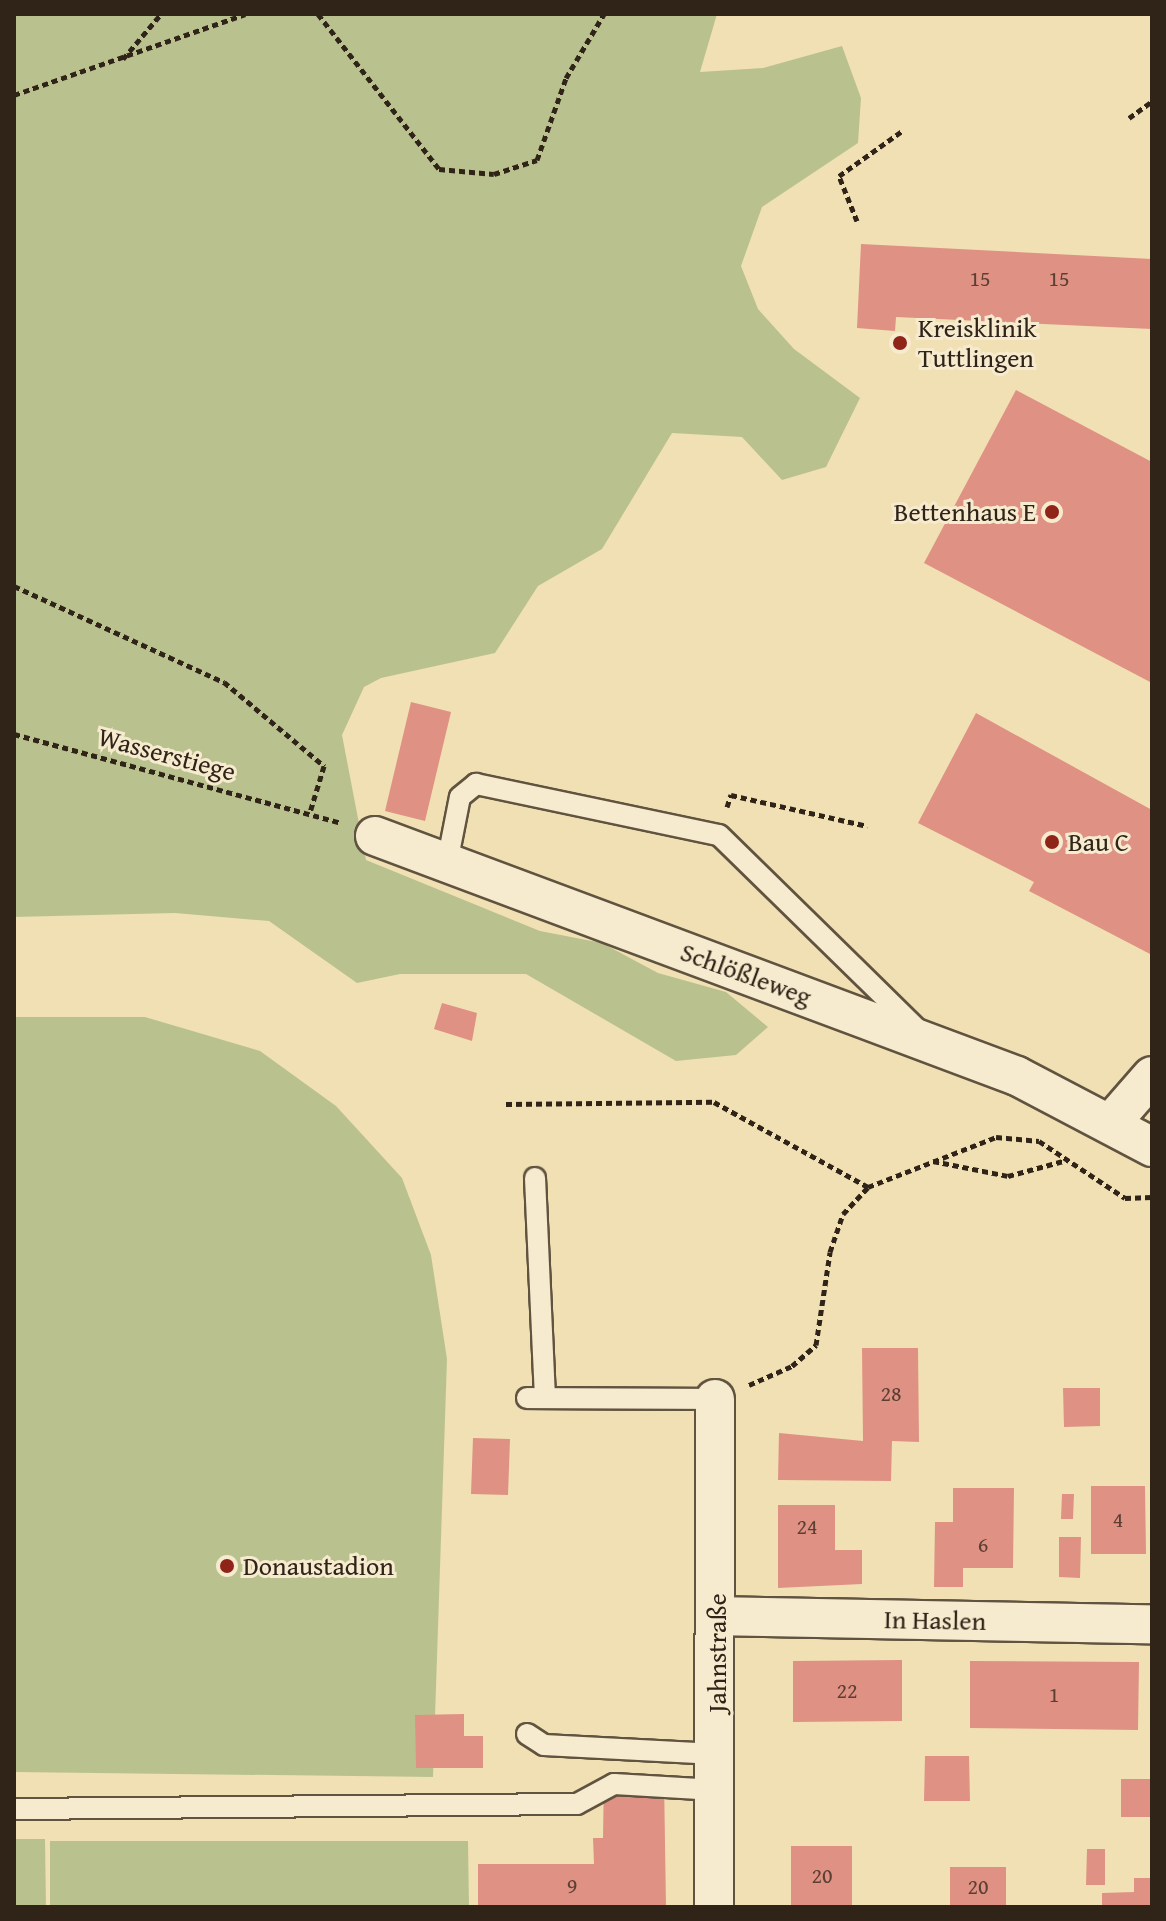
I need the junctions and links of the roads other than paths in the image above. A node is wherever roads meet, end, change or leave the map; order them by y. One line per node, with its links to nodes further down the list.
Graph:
1 (375, 836): 2 (street, Schlößleweg)
2 (447, 863): 3 (street, Schlößleweg); 3 (lane)
3 (932, 1043): 5 (street, Schlößleweg)
4 (1152, 1076): 5 (street)
5 (1111, 1123): 6 (street, Schlößleweg)
6 (1152, 1147)
7 (535, 1178): 8 (lane)
8 (715, 1399): 9 (street, Jahnstraße)
9 (718, 1616): 10 (street, In Haslen); 12 (street, Jahnstraße)
10 (1152, 1624)
11 (527, 1734): 12 (lane)
12 (716, 1772): 13 (lane); 14 (street, Jahnstraße)
13 (14, 1809)
14 (714, 1907)

